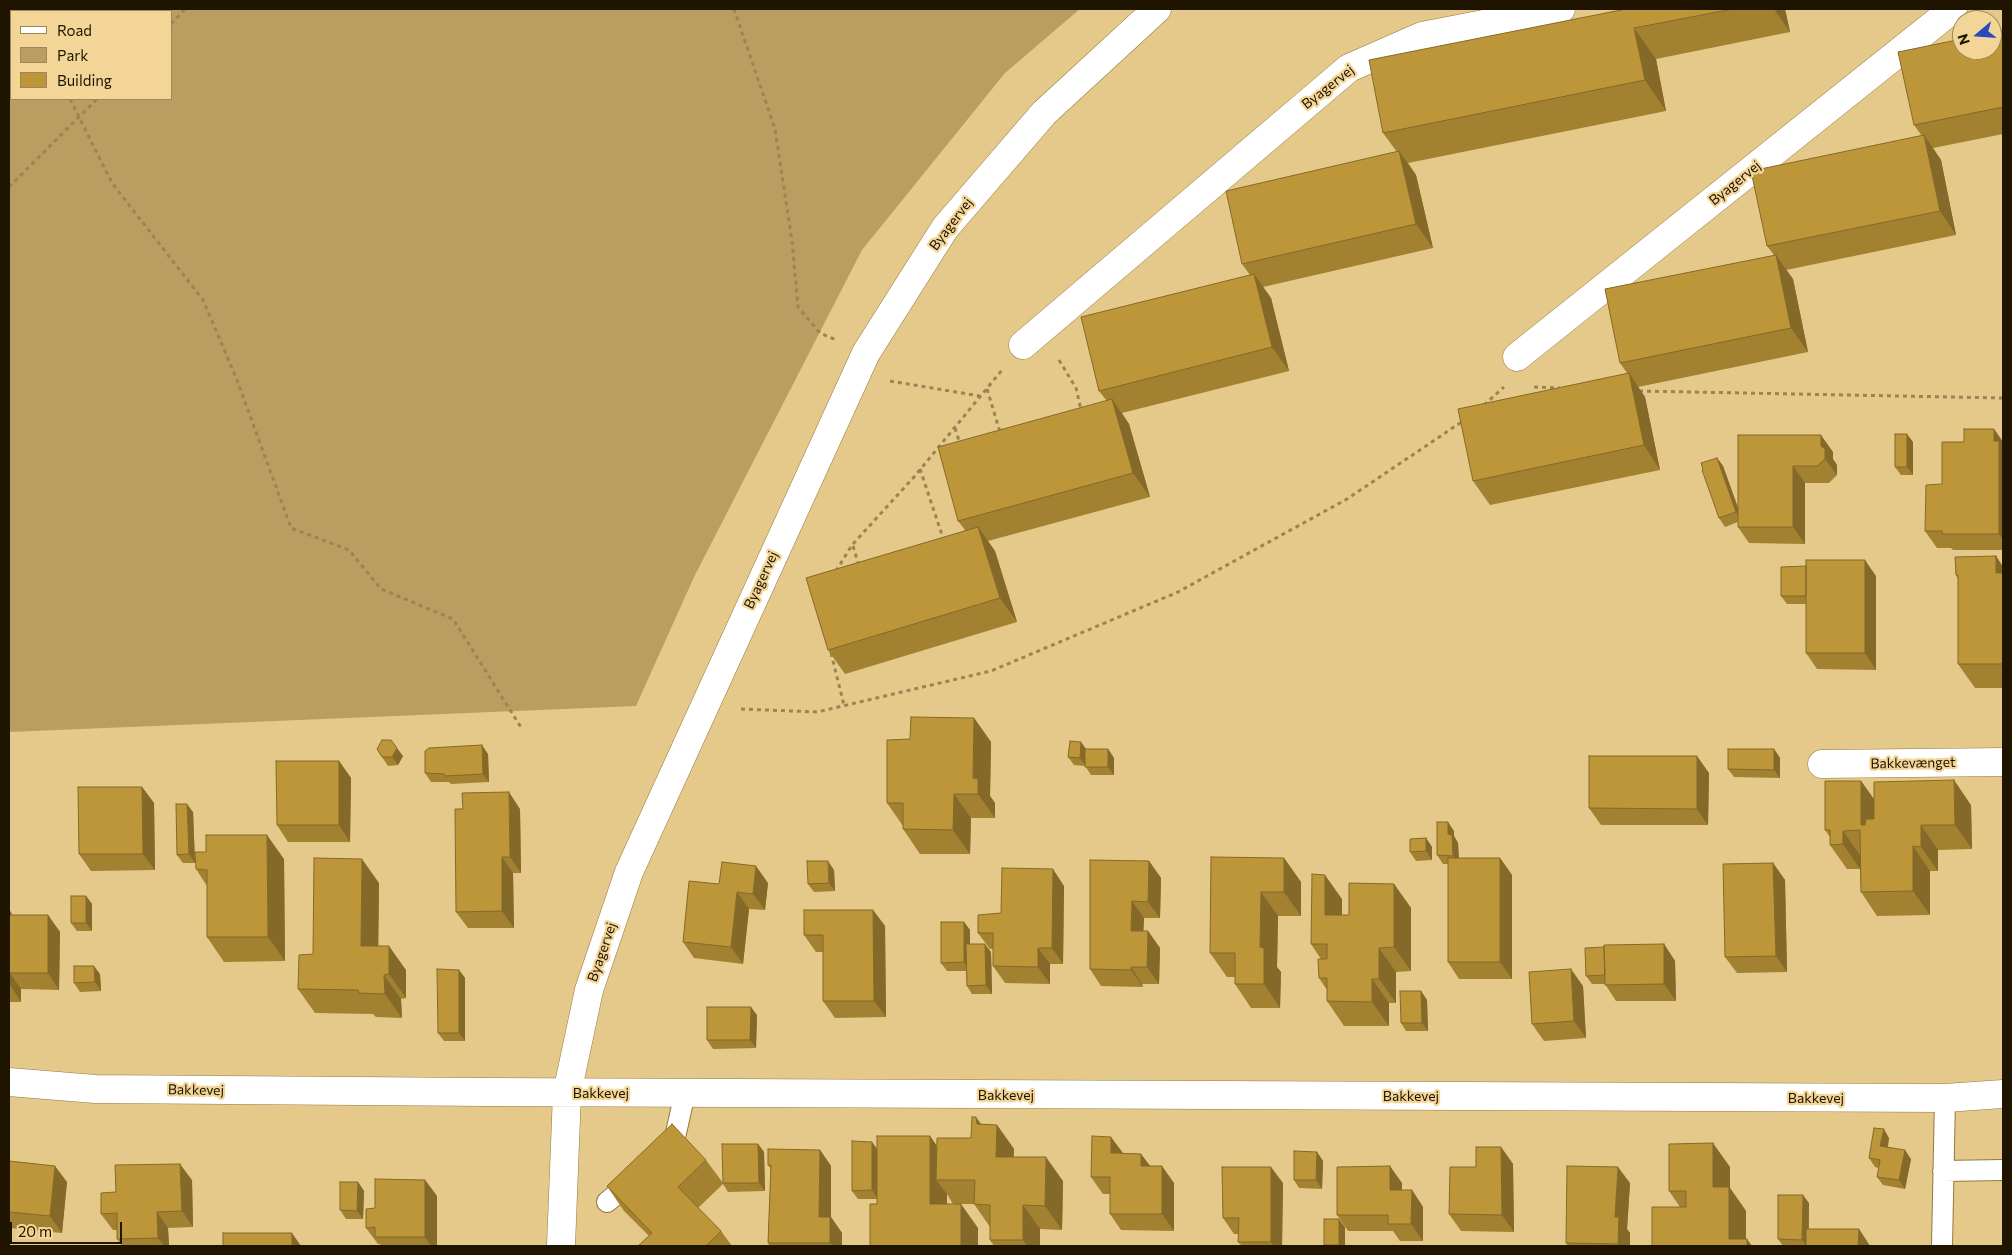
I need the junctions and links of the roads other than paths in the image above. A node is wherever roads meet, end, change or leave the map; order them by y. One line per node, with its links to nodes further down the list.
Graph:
1 (1157, 9): 9 (street, Byagervej)
2 (1562, 9): 4 (street, Byagervej)
3 (1953, 9): 5 (street, Byagervej)
4 (1032, 337)
5 (1517, 357)
6 (2003, 762): 7 (street, Bakkevænget)
7 (1822, 764)
8 (9, 1082): 9 (street, Bakkevej)
9 (568, 1093): 10 (street, Bakkevej); 16 (street, Byagervej)
10 (685, 1093): 12 (street, Bakkevej); 15 (lane)
11 (2003, 1094): 12 (street, Bakkevej)
12 (1945, 1098): 14 (lane)
13 (2003, 1170): 14 (lane)
14 (1943, 1171): 17 (lane)
15 (607, 1202)
16 (561, 1246)
17 (1942, 1246)

